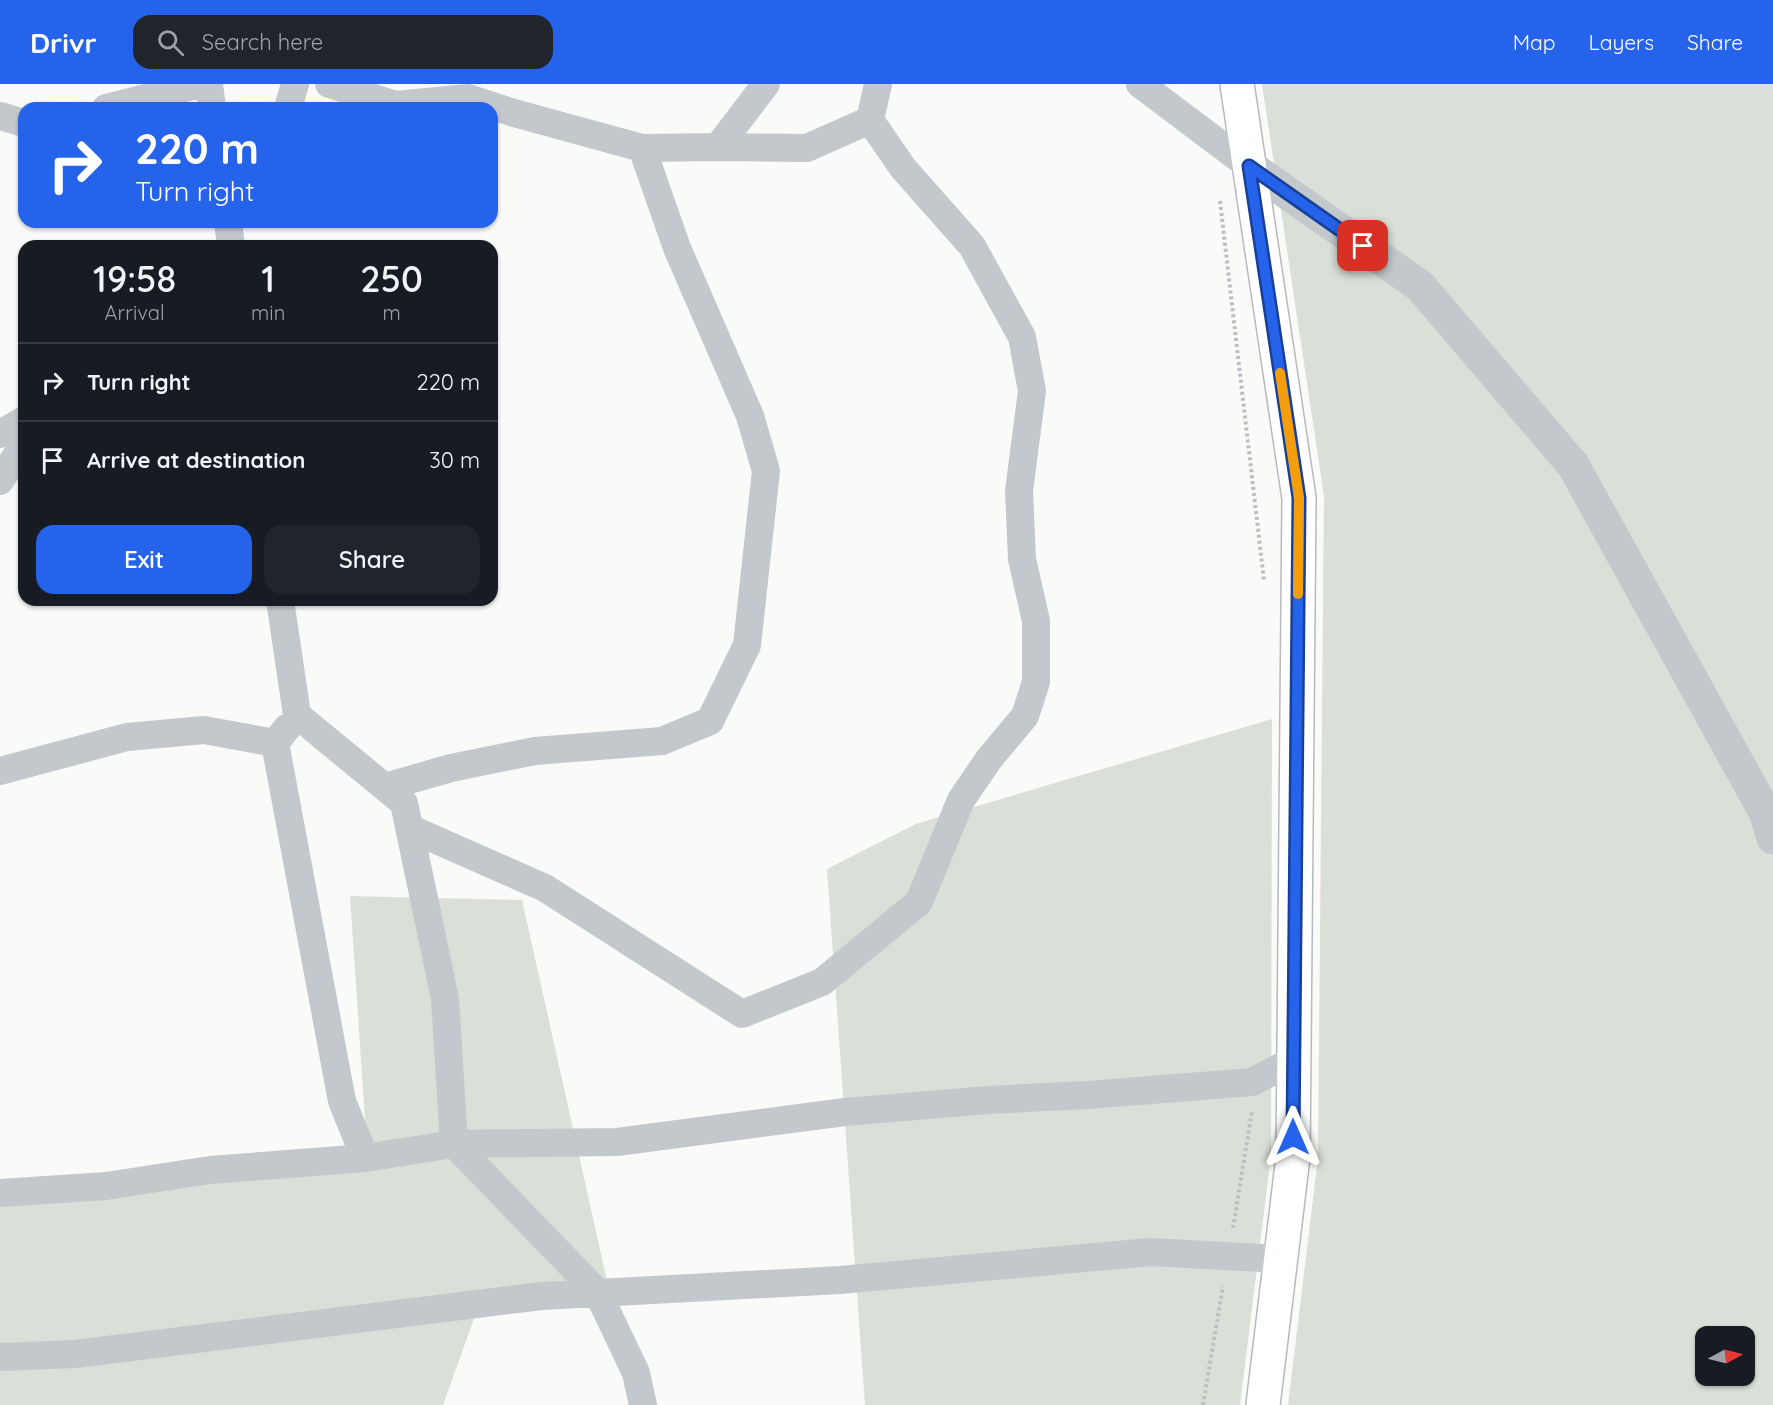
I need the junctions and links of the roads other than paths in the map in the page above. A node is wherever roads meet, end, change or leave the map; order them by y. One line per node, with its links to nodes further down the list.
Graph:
1 (201, 84): 9 (street)
2 (209, 84): 10 (street)
3 (295, 84): 11 (street)
4 (329, 84): 12 (street)
5 (766, 84): 19 (street)
6 (878, 84): 17 (street)
7 (1140, 84): 21 (street)
8 (1237, 84): 21 (main road)
9 (129, 102)
10 (211, 102)
11 (290, 102)
12 (386, 102)
13 (427, 102): 14 (street)
14 (480, 102)
15 (498, 108): 20 (street)
16 (0, 116): 18 (street)
17 (870, 120): 19 (street); 31 (street)
18 (18, 121)
19 (718, 147): 20 (street)
20 (642, 148): 30 (street)
21 (1249, 166): 32 (street); 33 (main road)
22 (18, 424): 23 (street)
23 (0, 434)
24 (18, 453): 25 (street)
25 (0, 481)
26 (281, 606): 27 (street)
27 (297, 716): 28 (street); 30 (street)
28 (275, 743): 29 (street); 35 (street)
29 (0, 771)
30 (385, 787): 31 (street)
31 (409, 828): 34 (street)
32 (1773, 838)
33 (1294, 1060): 34 (street); 37 (main road)
34 (454, 1144): 35 (street); 38 (street)
35 (365, 1158): 36 (street)
36 (0, 1193)
37 (1281, 1259): 38 (street); 41 (main road)
38 (598, 1293): 39 (street); 40 (street)
39 (0, 1357)
40 (643, 1405)
41 (1263, 1405)

